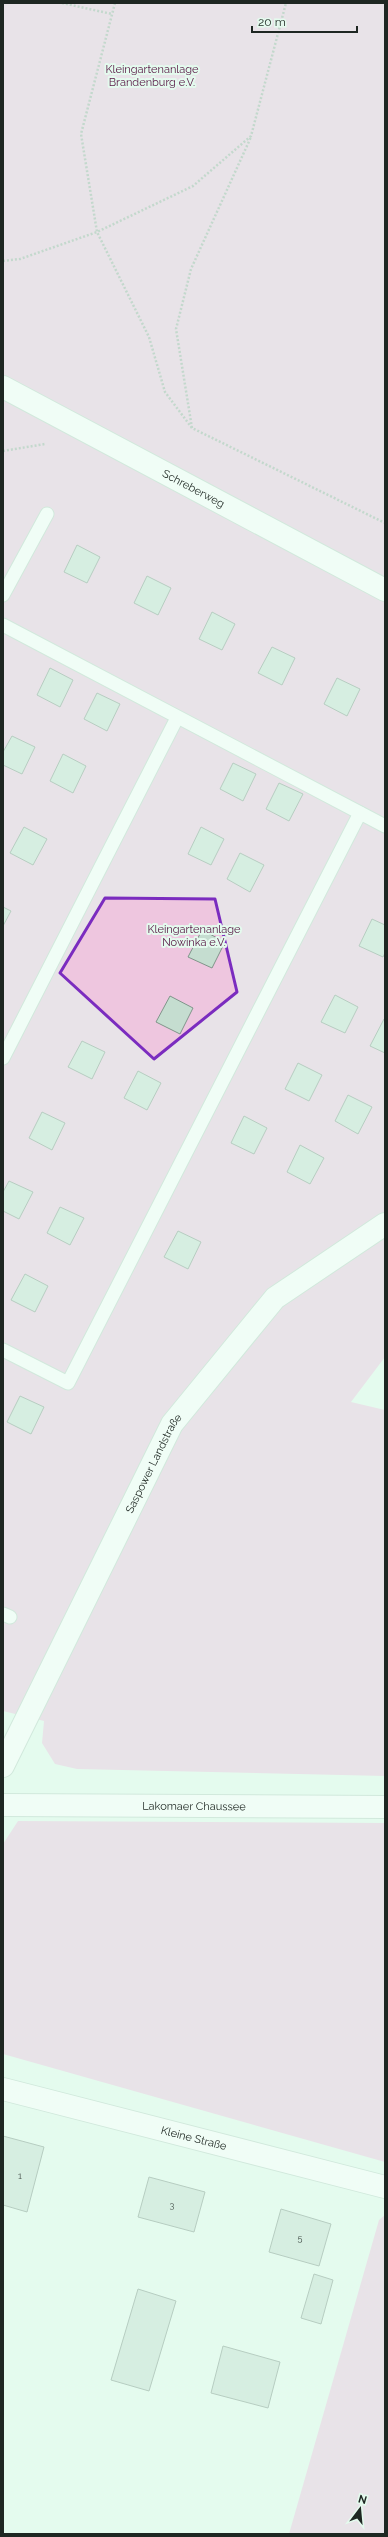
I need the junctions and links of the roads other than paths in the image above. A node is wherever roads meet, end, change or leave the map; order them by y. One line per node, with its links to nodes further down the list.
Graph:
1 (3, 387): 3 (street, Schreberweg)
2 (47, 514): 4 (lane)
3 (385, 590)
4 (3, 595)
5 (3, 625): 6 (lane)
6 (177, 718): 7 (lane); 9 (lane)
7 (360, 813): 8 (lane); 11 (lane)
8 (385, 826)
9 (3, 1058)
10 (385, 1224): 12 (street, Saspower Landstraße)
11 (3, 1350)
12 (3, 1766)
13 (3, 1805): 14 (street, Lakomaer Chaussee)
14 (385, 1807)
15 (3, 2089): 16 (street, Kleine Straße)
16 (385, 2187)

